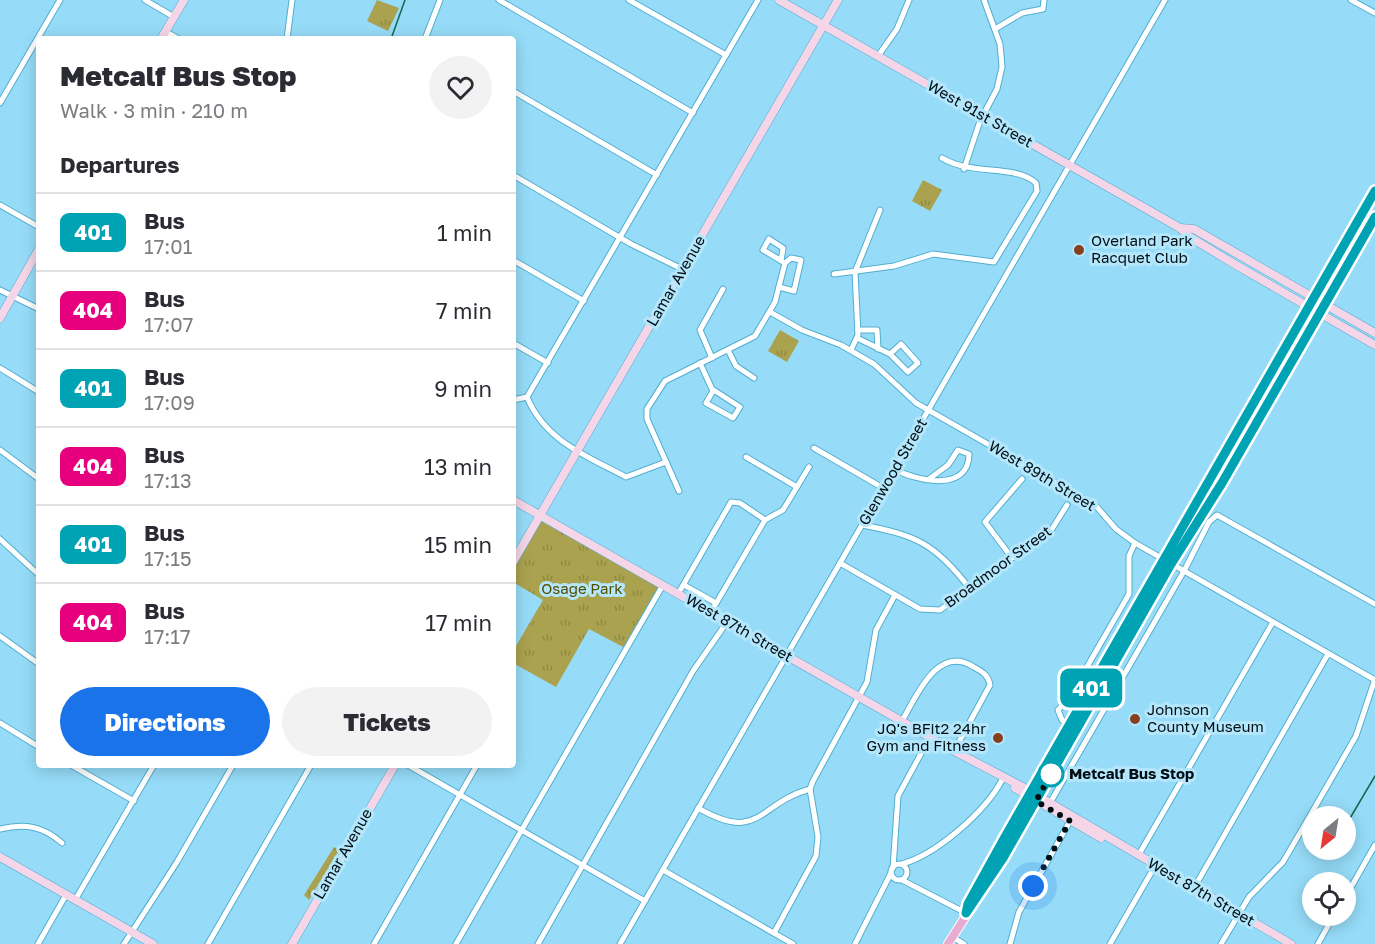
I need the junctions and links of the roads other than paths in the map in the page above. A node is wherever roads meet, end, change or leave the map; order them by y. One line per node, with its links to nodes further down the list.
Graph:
1 (60, 0): 21 (street)
2 (145, 0): 17 (street)
3 (184, 0): 17 (street)
4 (292, 0): 22 (street)
5 (440, 0): 23 (street)
6 (499, 0): 29 (street)
7 (629, 0): 25 (street)
8 (758, 0): 25 (street)
9 (838, 0): 18 (street, Lamar Avenue)
10 (909, 0): 26 (street)
11 (984, 0): 19 (street)
12 (1044, 0): 19 (street)
13 (1165, 0): 32 (street, Glenwood Street)
14 (1352, 0): 16 (street)
15 (785, 1): 18 (street, West 91st Street)
16 (1375, 13)
17 (174, 17): 20 (street)
18 (824, 25): 26 (street, West 91st Street); 52 (street, Lamar Avenue)
19 (995, 28): 30 (street)
20 (164, 35)
21 (39, 36)
22 (287, 36)
23 (426, 36)
24 (36, 41): 28 (street)
25 (726, 55): 29 (street)
26 (878, 56): 30 (street, West 91st Street)
27 (516, 93): 34 (street)
28 (0, 103)
29 (693, 113): 34 (street)
30 (983, 115): 32 (street, West 91st Street); 33 (street)
31 (942, 158): 33 (street)
32 (1070, 165): 42 (street, Glenwood Street); 44 (street, West 91st Street)
33 (964, 168): 40 (street)
34 (657, 175): 45 (street)
35 (516, 177): 45 (street)
36 (1375, 191): 38 (main road)
37 (0, 205): 43 (street)
38 (1373, 205): 59 (main road)
39 (880, 210): 53 (street)
40 (1023, 214): 42 (street); 53 (street)
41 (1375, 217): 61 (main road)
42 (1036, 223): 85 (street, Glenwood Street)
43 (36, 225)
44 (1180, 228): 46 (street, West 91st Street); 47 (street, West 91st Street)
45 (620, 238): 52 (street); 60 (street)
46 (1192, 238): 47 (street); 49 (street, West 91st Street)
47 (1229, 249): 51 (street, West 91st Street)
48 (36, 254): 58 (street)
49 (1225, 258): 51 (street); 62 (street, West 91st Street)
50 (516, 262): 60 (street)
51 (1254, 264): 59 (street, West 91st Street)
52 (682, 269): 88 (street, Lamar Avenue)
53 (855, 272): 54 (street); 67 (street)
54 (834, 274)
55 (779, 287): 55 (street); 64 (street)
56 (723, 289): 76 (street)
57 (0, 290): 58 (street)
58 (13, 296): 63 (street); 66 (street)
59 (1313, 298): 61 (street, West 91st Street); 62 (main road)
60 (584, 301): 77 (street)
61 (1324, 304): 65 (main road); 68 (street, West 91st Street)
62 (1308, 306): 65 (street, West 91st Street); 108 (main road)
63 (36, 308)
64 (770, 312): 73 (street); 74 (street, West 89th Street)
65 (1319, 313): 70 (street, West 91st Street); 110 (main road)
66 (0, 318)
67 (858, 330): 69 (street); 72 (street)
68 (1375, 333)
69 (857, 338): 72 (street); 74 (street)
70 (1375, 345)
71 (516, 346): 77 (street)
72 (879, 349): 75 (street)
73 (728, 350): 76 (street); 80 (street)
74 (851, 350): 85 (street, West 89th Street)
75 (890, 354): 75 (street)
76 (712, 358): 78 (street)
77 (548, 363): 83 (street)
78 (700, 363): 82 (street); 90 (street)
79 (0, 368): 81 (street)
80 (754, 378)
81 (36, 390)
82 (713, 390): 82 (street)
83 (527, 397): 84 (street); 88 (street)
84 (516, 399)
85 (928, 410): 92 (street, Glenwood Street); 105 (street, West 89th Street)
86 (814, 448): 97 (street)
87 (0, 450): 93 (street)
88 (577, 451): 90 (street); 101 (street, Lamar Avenue)
89 (746, 457): 96 (street)
90 (666, 462): 98 (street)
91 (809, 467): 96 (street)
92 (894, 469): 95 (street); 97 (street, Glenwood Street)
93 (36, 477)
94 (1022, 479): 107 (street)
95 (929, 480): 95 (street)
96 (797, 487): 102 (street)
97 (883, 488): 103 (street, Glenwood Street)
98 (679, 491)
99 (516, 502): 101 (street, West 87th Street)
100 (1067, 505): 107 (street, Broadmoor Street)
101 (540, 515): 106 (street, Lamar Avenue); 113 (street, West 87th Street)
102 (765, 520): 114 (street); 118 (street)
103 (862, 525): 109 (street, Glenwood Street); 115 (street)
104 (0, 539): 112 (street)
105 (1135, 543): 108 (street, West 89th Street); 131 (street)
106 (516, 557)
107 (1012, 558): 115 (street, Broadmoor Street)
108 (1162, 559): 110 (street, West 89th Street); 131 (main road)
109 (840, 563): 117 (street); 125 (street, Glenwood Street)
110 (1171, 564): 111 (street, West 89th Street); 146 (main road)
111 (1184, 571): 119 (street); 122 (street, West 89th Street); 148 (street)
112 (36, 572)
113 (663, 585): 116 (street, West 87th Street); 152 (street)
114 (684, 585): 116 (street); 118 (street)
115 (970, 589): 117 (street, Broadmoor Street)
116 (678, 594): 120 (street, West 87th Street)
117 (895, 595): 128 (street)
118 (716, 603): 120 (street)
119 (1375, 604)
120 (711, 612): 121 (street, West 87th Street)
121 (728, 622): 125 (street, West 87th Street); 161 (street)
122 (1273, 622): 124 (street, West 89th Street); 157 (street)
123 (0, 636): 126 (street)
124 (1328, 654): 127 (street, West 89th Street); 169 (street)
125 (788, 656): 128 (street, West 87th Street); 149 (street, Glenwood Street)
126 (36, 662)
127 (1375, 680): 175 (street)
128 (860, 697): 129 (street, West 87th Street); 144 (street)
129 (902, 721): 132 (street, West 87th Street); 134 (street)
130 (0, 723): 133 (street)
131 (1070, 724): 146 (main road)
132 (930, 737): 134 (street, West 87th Street); 156 (street)
133 (36, 745)
134 (954, 750): 135 (street, West 87th Street)
135 (964, 756): 143 (street, West 87th Street); 146 (street, West 87th Street)
136 (76, 768): 147 (street)
137 (152, 768): 147 (street)
138 (231, 768): 177 (street)
139 (309, 768): 183 (street)
140 (393, 768): 184 (street, Lamar Avenue)
141 (413, 768): 145 (street)
142 (475, 768): 145 (street)
143 (1002, 780): 146 (street, West 87th Street); 159 (street)
144 (810, 789): 149 (street); 178 (street)
145 (460, 795): 152 (street); 185 (street)
146 (1034, 796): 148 (street, West 87th Street); 150 (street, West 87th Street); 174 (main road)
147 (134, 801): 172 (street)
148 (1050, 803): 153 (street, West 87th Street)
149 (698, 808): 163 (street, Glenwood Street)
150 (1070, 821): 153 (street, West 87th Street); 192 (street)
151 (0, 829): 154 (street)
152 (522, 830): 161 (street); 186 (street)
153 (1111, 840): 157 (street, West 87th Street)
154 (62, 843)
155 (1375, 845): 166 (street)
156 (894, 853): 160 (street); 164 (street)
157 (1138, 856): 162 (street, West 87th Street)
158 (0, 857): 171 (street)
159 (916, 859): 160 (street); 165 (street)
160 (901, 864): 164 (street); 165 (street)
161 (583, 865): 173 (street); 187 (street)
162 (1155, 866): 169 (street, West 87th Street); 193 (street)
163 (663, 870): 173 (street, Glenwood Street); 178 (street)
164 (892, 870): 167 (street); 170 (street)
165 (907, 873): 167 (street); 168 (street)
166 (1356, 878)
167 (900, 880): 168 (street); 170 (street)
168 (918, 886): 174 (street)
169 (1194, 888): 175 (street, West 87th Street)
170 (883, 893): 190 (street)
171 (66, 895): 172 (street); 180 (street)
172 (75, 900): 177 (street)
173 (645, 901): 188 (street, Glenwood Street)
174 (966, 913): 179 (main road)
175 (1238, 914): 194 (street); 195 (street, West 87th Street)
176 (1328, 926): 196 (street)
177 (131, 931): 181 (street); 182 (street)
178 (774, 933): 189 (street)
179 (950, 941): 191 (street)
180 (38, 944)
181 (124, 944)
182 (153, 944)
183 (208, 944)
184 (292, 944)
185 (374, 944)
186 (456, 944)
187 (538, 944)
188 (620, 944)
189 (793, 944)
190 (855, 944)
191 (964, 944)
192 (1010, 944)
193 (1110, 944)
194 (1221, 944)
195 (1291, 944)
196 (1318, 944)

